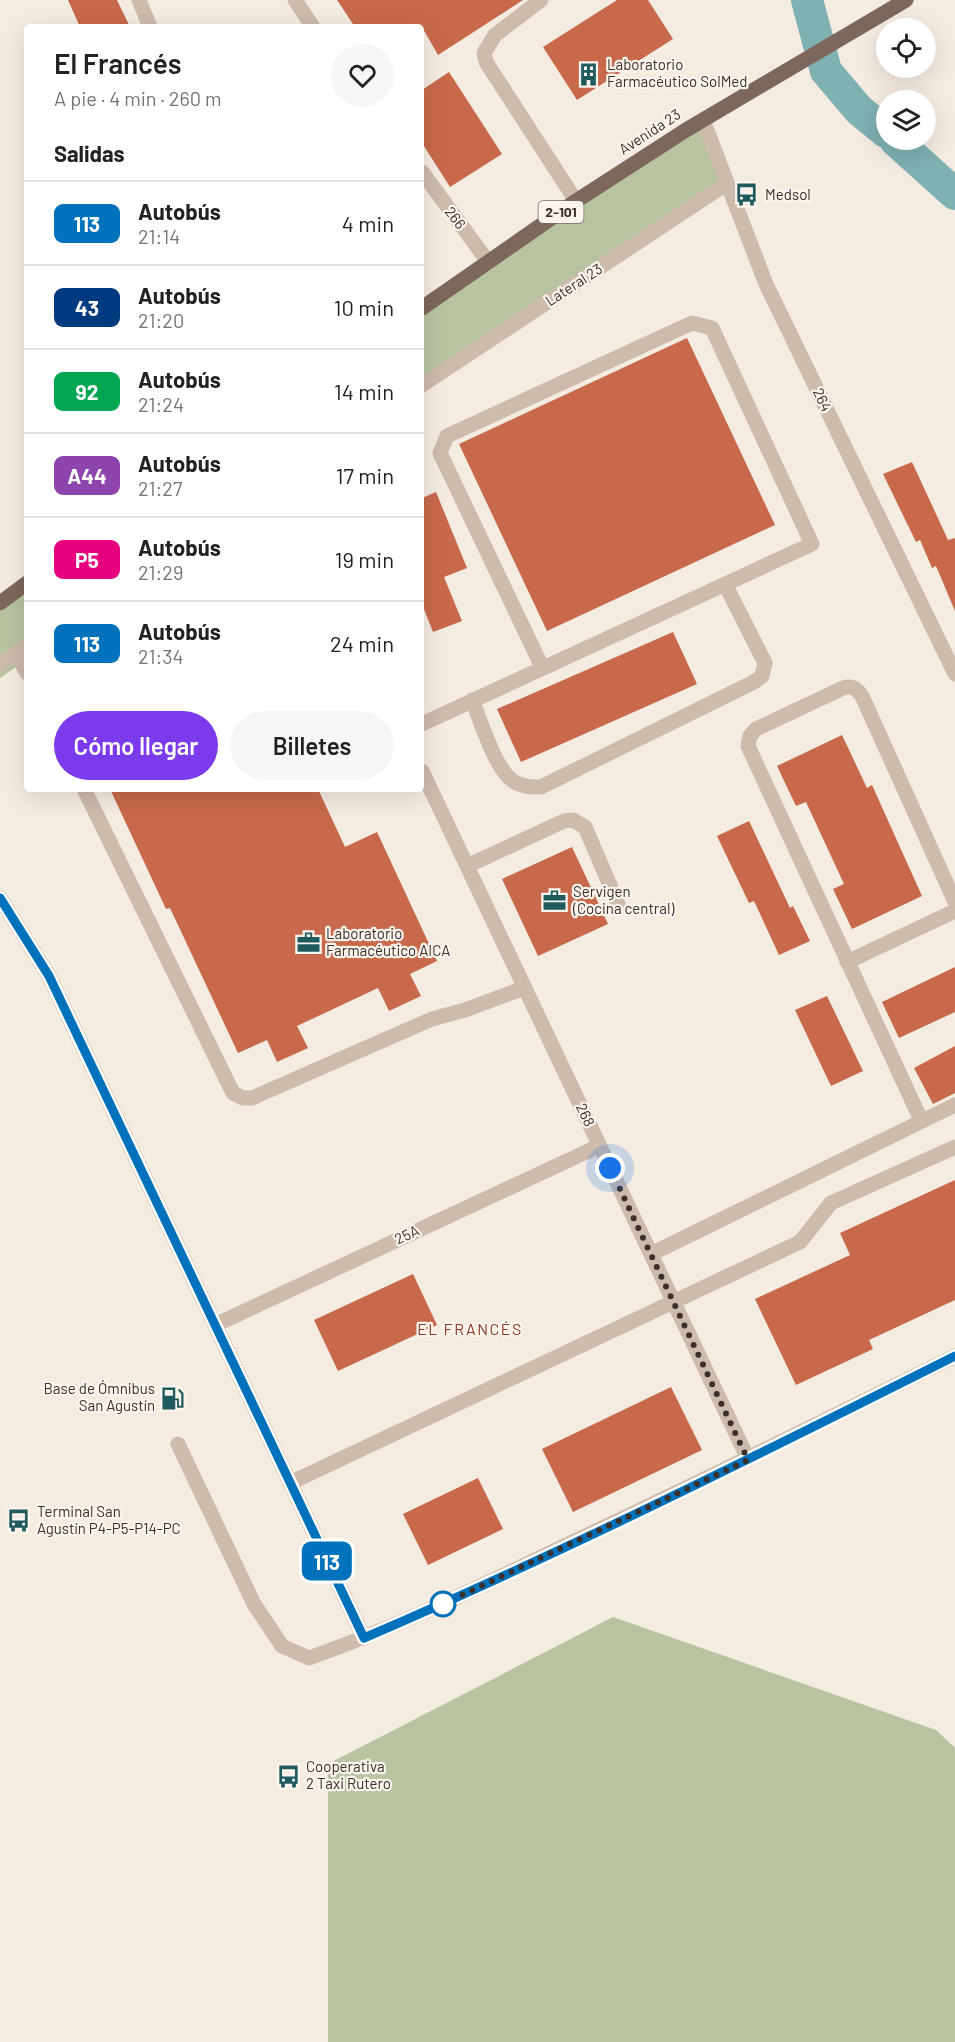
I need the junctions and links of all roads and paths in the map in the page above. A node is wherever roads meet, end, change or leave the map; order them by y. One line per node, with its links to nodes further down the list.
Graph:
1 (139, 0): 5 (street)
2 (296, 0): 6 (street)
3 (541, 0): 10 (street)
4 (906, 0): 7 (main road, Avenida 23 / 2-101)
5 (149, 24)
6 (311, 24)
7 (703, 120): 9 (street, 264); 10 (main road, Avenida 23 / 2-101)
8 (424, 175): 11 (street, 266)
9 (726, 184): 13 (street, Lateral 23); 20 (street, 264)
10 (576, 201): 11 (main road, Avenida 23 / 2-101)
11 (489, 263): 12 (main road, Avenida 23 / 2-101)
12 (424, 307)
13 (424, 385)
14 (725, 584): 19 (street); 19 (street); 21 (street)
15 (24, 586): 16 (main road)
16 (0, 603)
17 (21, 650): 18 (street)
18 (0, 664)
19 (542, 667): 21 (street)
20 (955, 674)
21 (472, 700): 22 (street)
22 (424, 723)
23 (424, 775): 25 (street, 268)
24 (85, 792): 31 (street)
25 (466, 866): 28 (street); 31 (street, 268)
26 (0, 898): 38 (street)
27 (955, 902): 30 (street)
28 (618, 903)
29 (955, 911): 30 (street)
30 (847, 962): 33 (street)
31 (524, 988): 34 (street, 268)
32 (955, 1105): 33 (street)
33 (921, 1120): 36 (street)
34 (599, 1146): 36 (street, 268); 38 (street, 25A)
35 (955, 1147): 37 (street)
36 (651, 1254): 37 (street, 268)
37 (673, 1301): 41 (street, 268); 42 (street)
38 (215, 1325): 42 (street)
39 (955, 1356): 41 (street)
40 (178, 1444): 43 (street)
41 (748, 1460): 43 (street)
42 (290, 1483): 43 (street)
43 (364, 1638)

